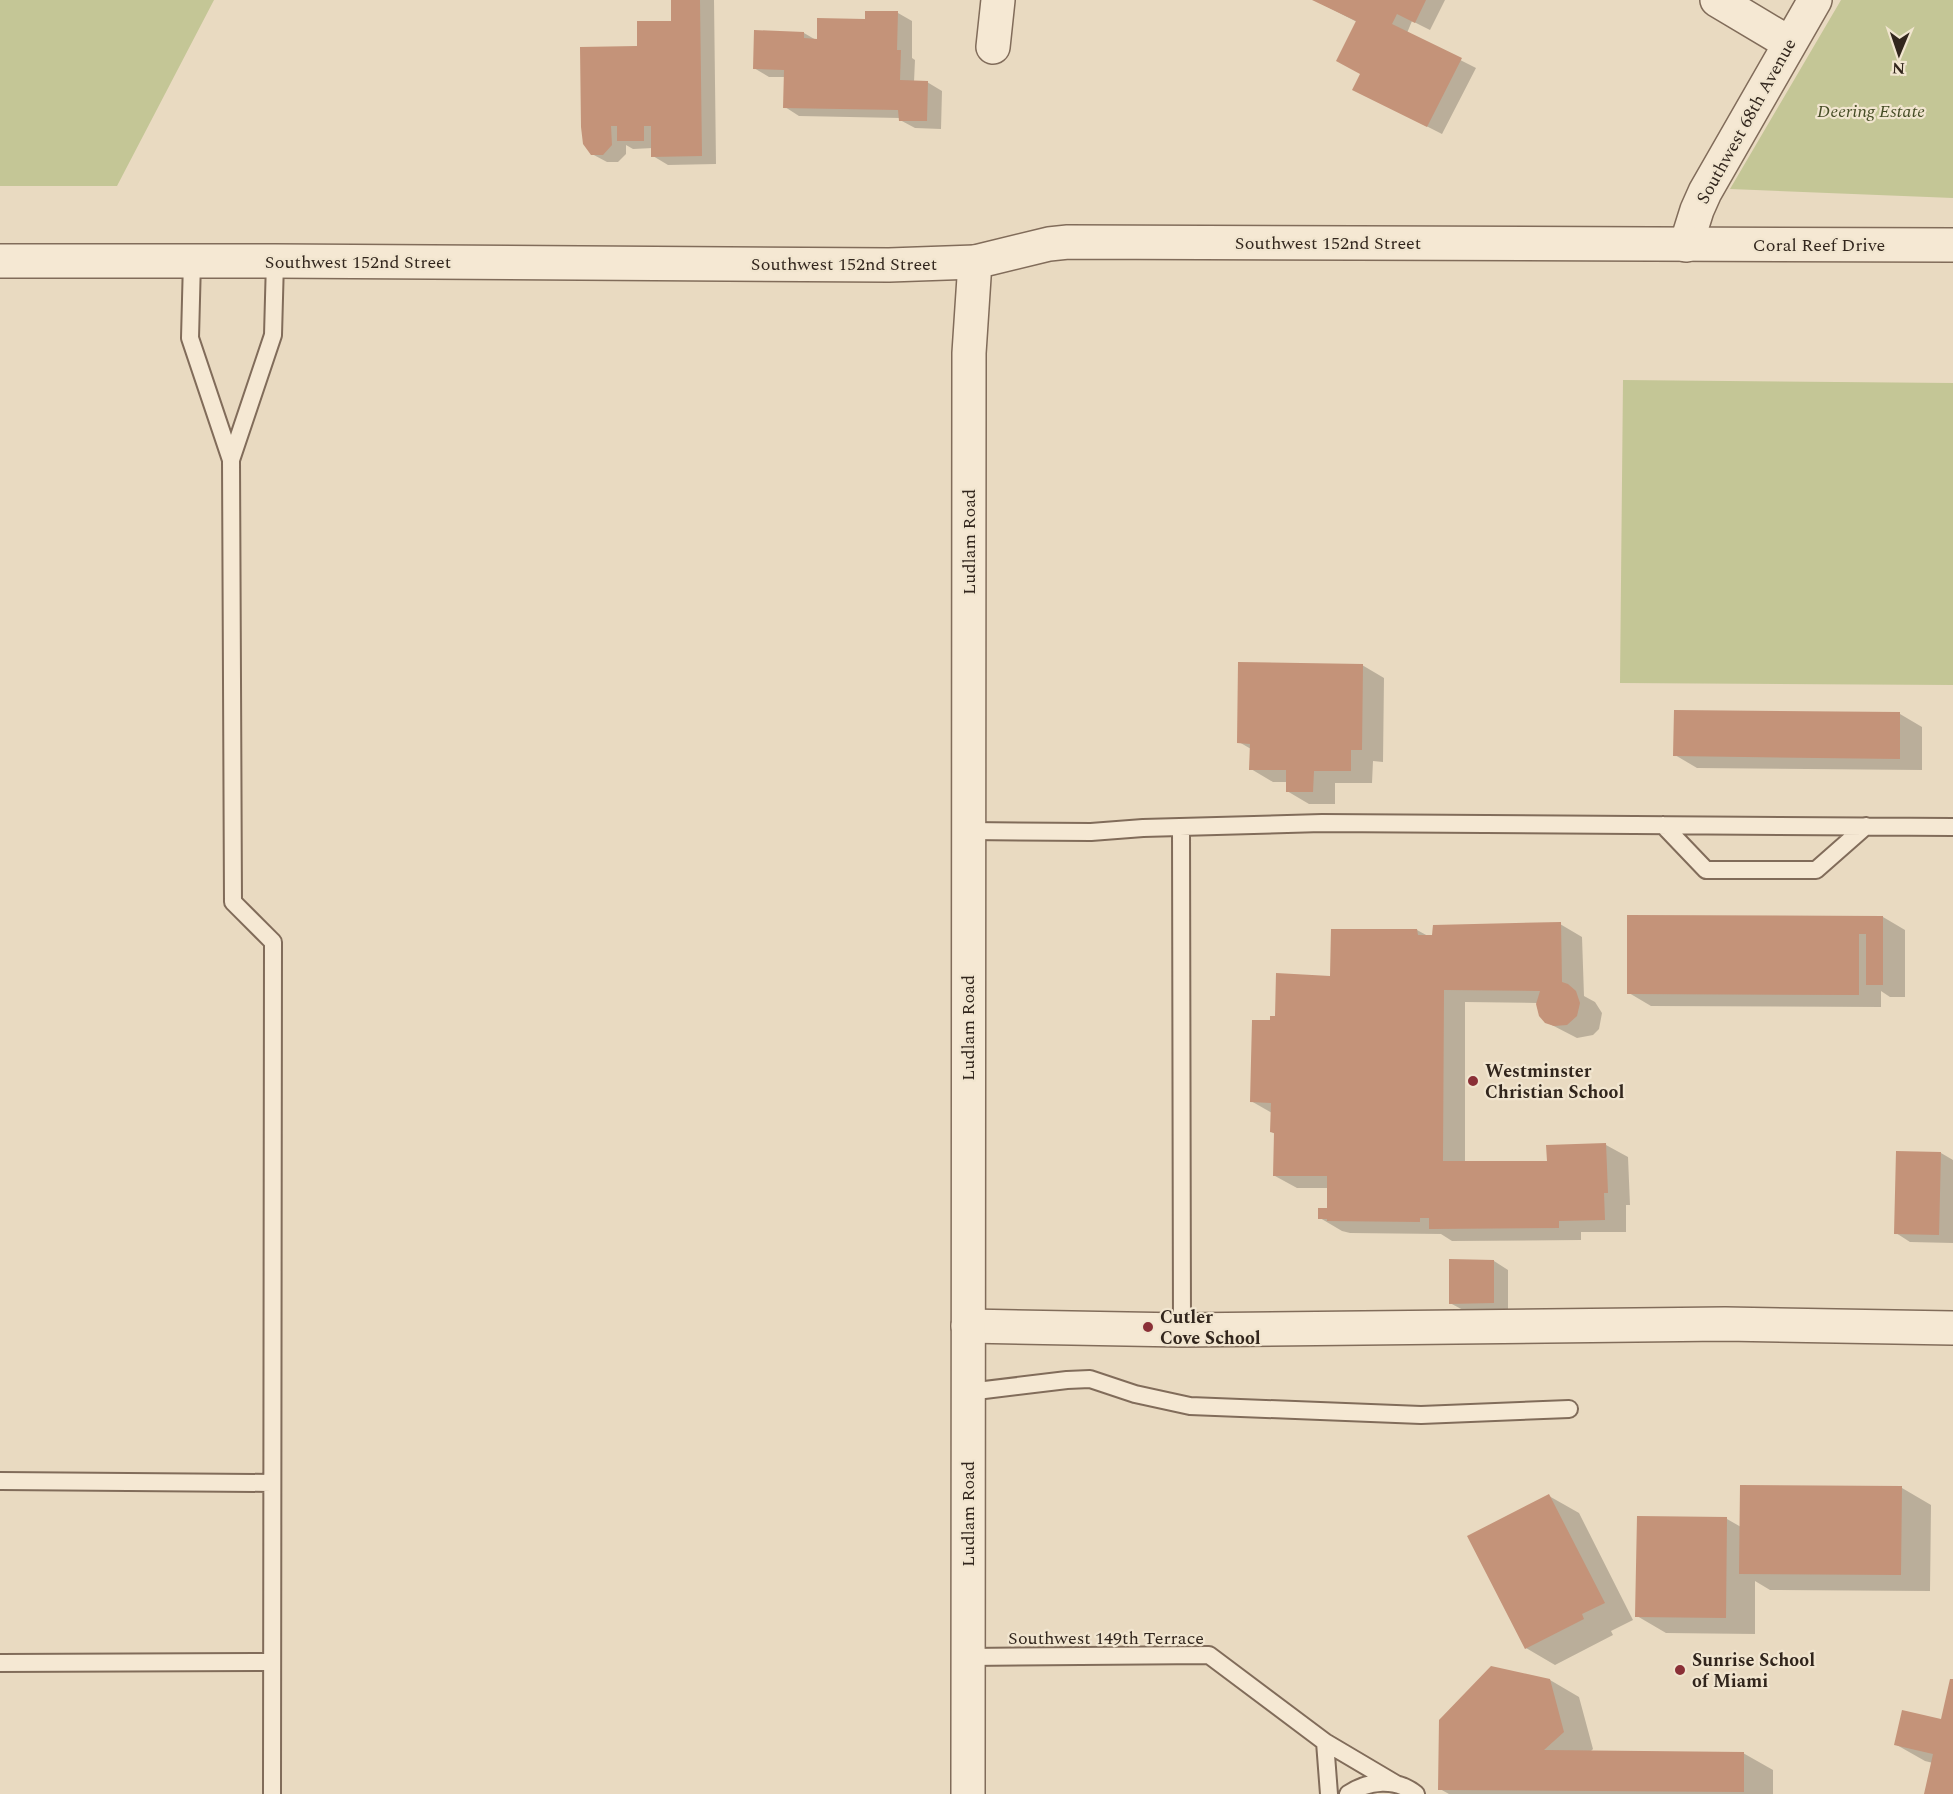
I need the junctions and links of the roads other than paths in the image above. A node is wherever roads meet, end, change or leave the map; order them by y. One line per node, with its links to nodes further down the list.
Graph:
1 (998, 0): 5 (street)
2 (1717, 0): 4 (street)
3 (1815, 0): 4 (street, Southwest 68th Avenue)
4 (1789, 42): 6 (street, Southwest 68th Avenue)
5 (993, 46)
6 (1686, 245): 7 (street, Coral Reef Drive); 11 (street, Southwest 152nd Street)
7 (1953, 245)
8 (0, 261): 9 (street, Southwest 152nd Street)
9 (192, 261): 10 (street, Southwest 152nd Street); 12 (lane)
10 (275, 261): 11 (street, Southwest 152nd Street); 12 (lane)
11 (975, 262): 17 (street, Ludlam Road)
12 (231, 460): 24 (lane)
13 (1663, 825): 14 (lane); 14 (lane); 15 (lane)
14 (1866, 826): 16 (lane)
15 (1181, 827): 17 (lane); 20 (lane)
16 (1953, 827)
17 (968, 831): 18 (street, Ludlam Road)
18 (968, 1326): 20 (street); 21 (street, Ludlam Road)
19 (1953, 1328): 20 (street)
20 (1182, 1330)
21 (968, 1392): 22 (lane); 25 (street, Ludlam Road)
22 (1569, 1409)
23 (0, 1480): 24 (lane)
24 (272, 1483): 26 (lane)
25 (968, 1657): 28 (lane, Southwest 149th Terrace); 31 (street, Ludlam Road)
26 (272, 1662): 27 (lane); 30 (lane)
27 (0, 1663)
28 (1325, 1742): 29 (lane, Southwest 149th Terrace); 32 (lane)
29 (1396, 1784): 33 (lane, Southwest 149th Terrace); 34 (lane, Southwest 149th Terrace)
30 (272, 1794)
31 (968, 1794)
32 (1329, 1794)
33 (1348, 1794)
34 (1416, 1794)

